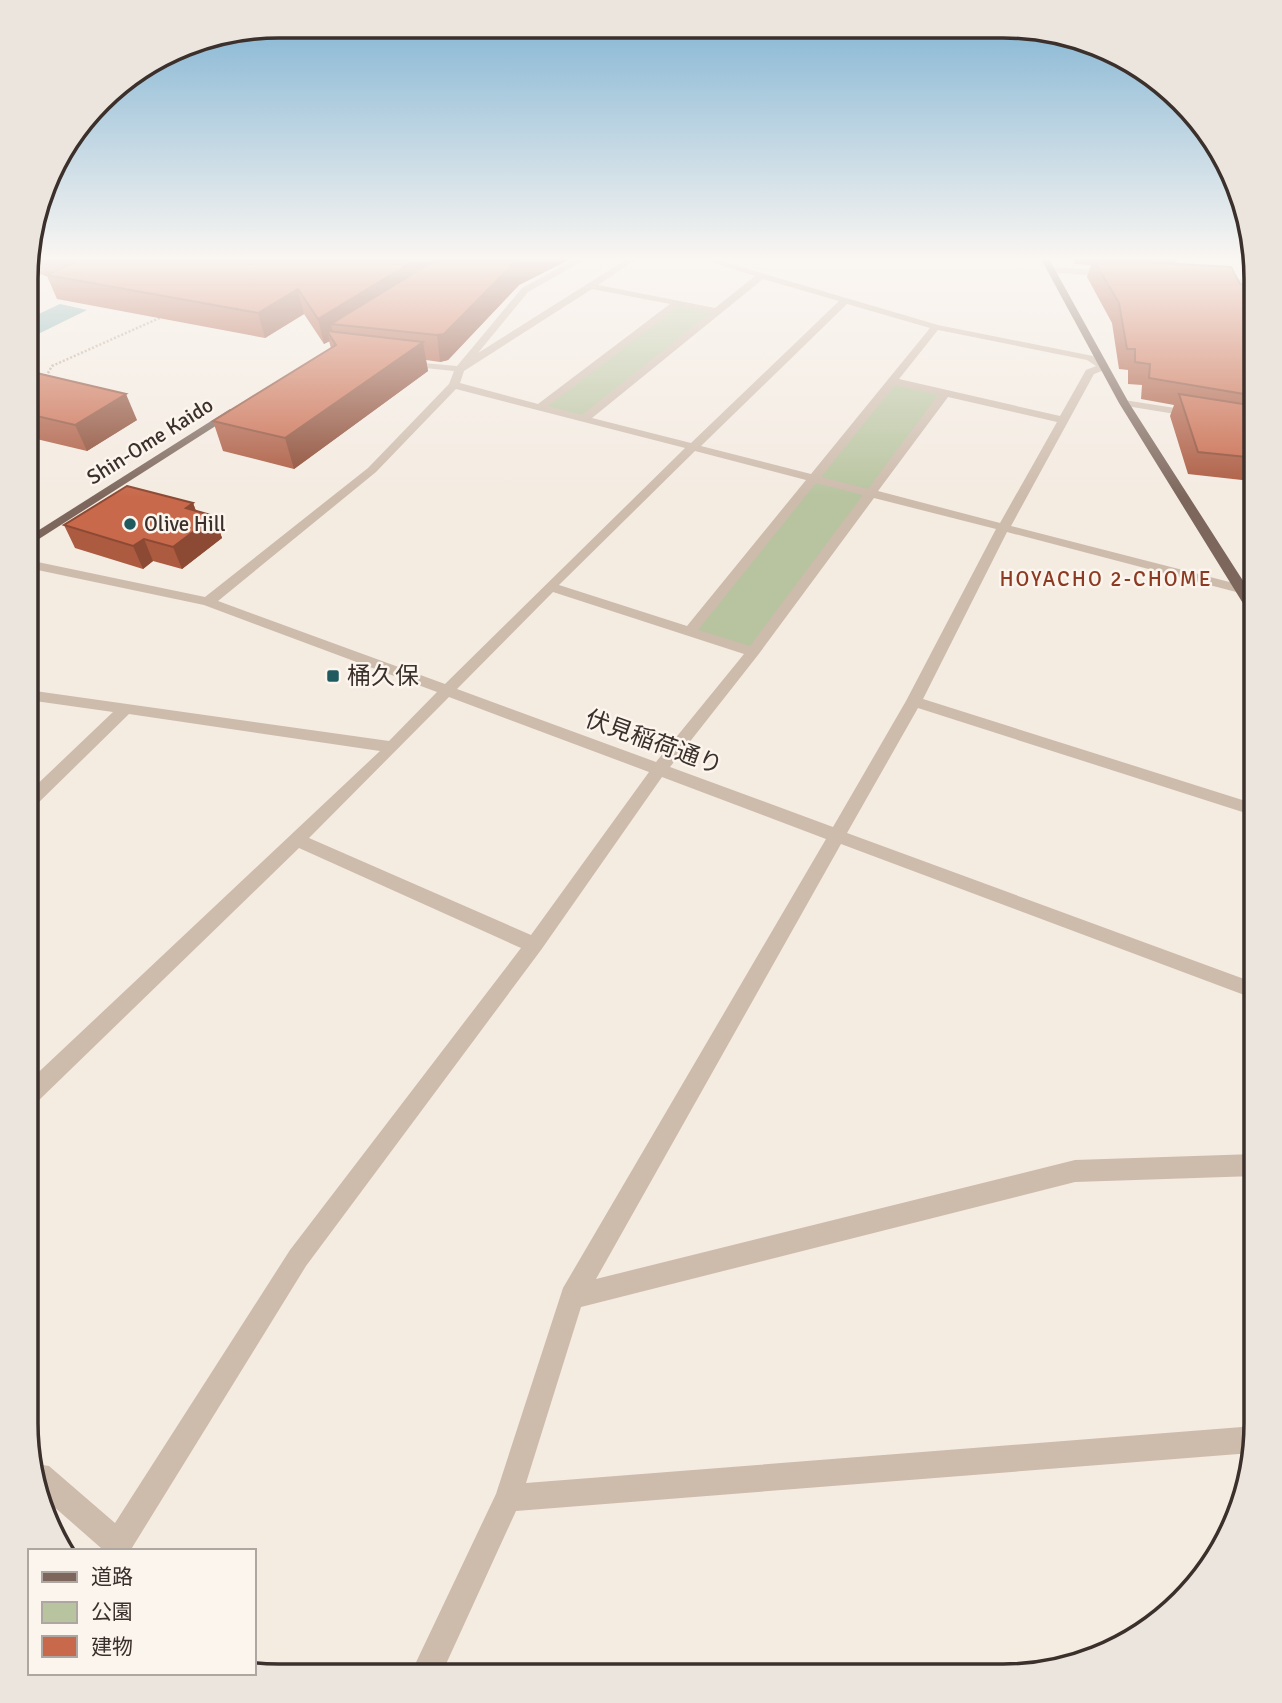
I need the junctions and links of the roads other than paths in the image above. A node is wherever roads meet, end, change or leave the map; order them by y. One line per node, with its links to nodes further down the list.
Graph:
1 (485, 338): 11 (street)
2 (508, 338): 11 (street)
3 (630, 338): 17 (street)
4 (682, 338): 19 (street)
5 (806, 338): 21 (street)
6 (927, 338): 12 (street)
7 (993, 338): 10 (street)
8 (1088, 338): 10 (main road)
9 (397, 362): 11 (street)
10 (1103, 366): 15 (main road); 20 (street)
11 (460, 369): 13 (street)
12 (892, 381): 14 (street); 22 (street)
13 (454, 385): 17 (street); 30 (street)
14 (945, 393): 20 (street); 23 (street)
15 (1124, 403): 18 (street); 28 (main road)
16 (245, 404): 25 (main road, Shin-Ome Kaido)
17 (540, 407): 19 (street)
18 (1203, 416)
19 (584, 419): 21 (street)
20 (1064, 419): 24 (street)
21 (693, 447): 22 (street); 27 (street)
22 (813, 478): 23 (street); 31 (street)
23 (870, 494): 24 (street); 32 (street)
24 (1003, 528): 28 (street); 35 (street)
25 (38, 536)
26 (38, 566): 30 (street, 伏見稲荷通り)
27 (552, 587): 31 (street); 33 (street)
28 (1240, 589): 29 (main road)
29 (1244, 595)
30 (208, 602): 33 (street, 伏見稲荷通り)
31 (690, 631): 32 (street)
32 (752, 652): 38 (street)
33 (447, 690): 37 (street); 38 (street, 伏見稲荷通り)
34 (38, 696): 36 (street)
35 (914, 701): 40 (street); 41 (street)
36 (125, 709): 37 (street); 39 (street)
37 (393, 747): 42 (street)
38 (658, 771): 41 (street, 伏見稲荷通り); 43 (street)
39 (38, 793)
40 (1244, 806)
41 (836, 835): 44 (street, 伏見稲荷通り); 47 (street)
42 (295, 839): 43 (street); 45 (street)
43 (534, 945): 51 (street)
44 (1243, 987)
45 (38, 1086)
46 (1243, 1165): 47 (street)
47 (572, 1297): 50 (street)
48 (1243, 1440): 50 (street)
49 (46, 1484): 51 (street)
50 (508, 1498): 52 (street)
51 (116, 1547)
52 (430, 1664)

